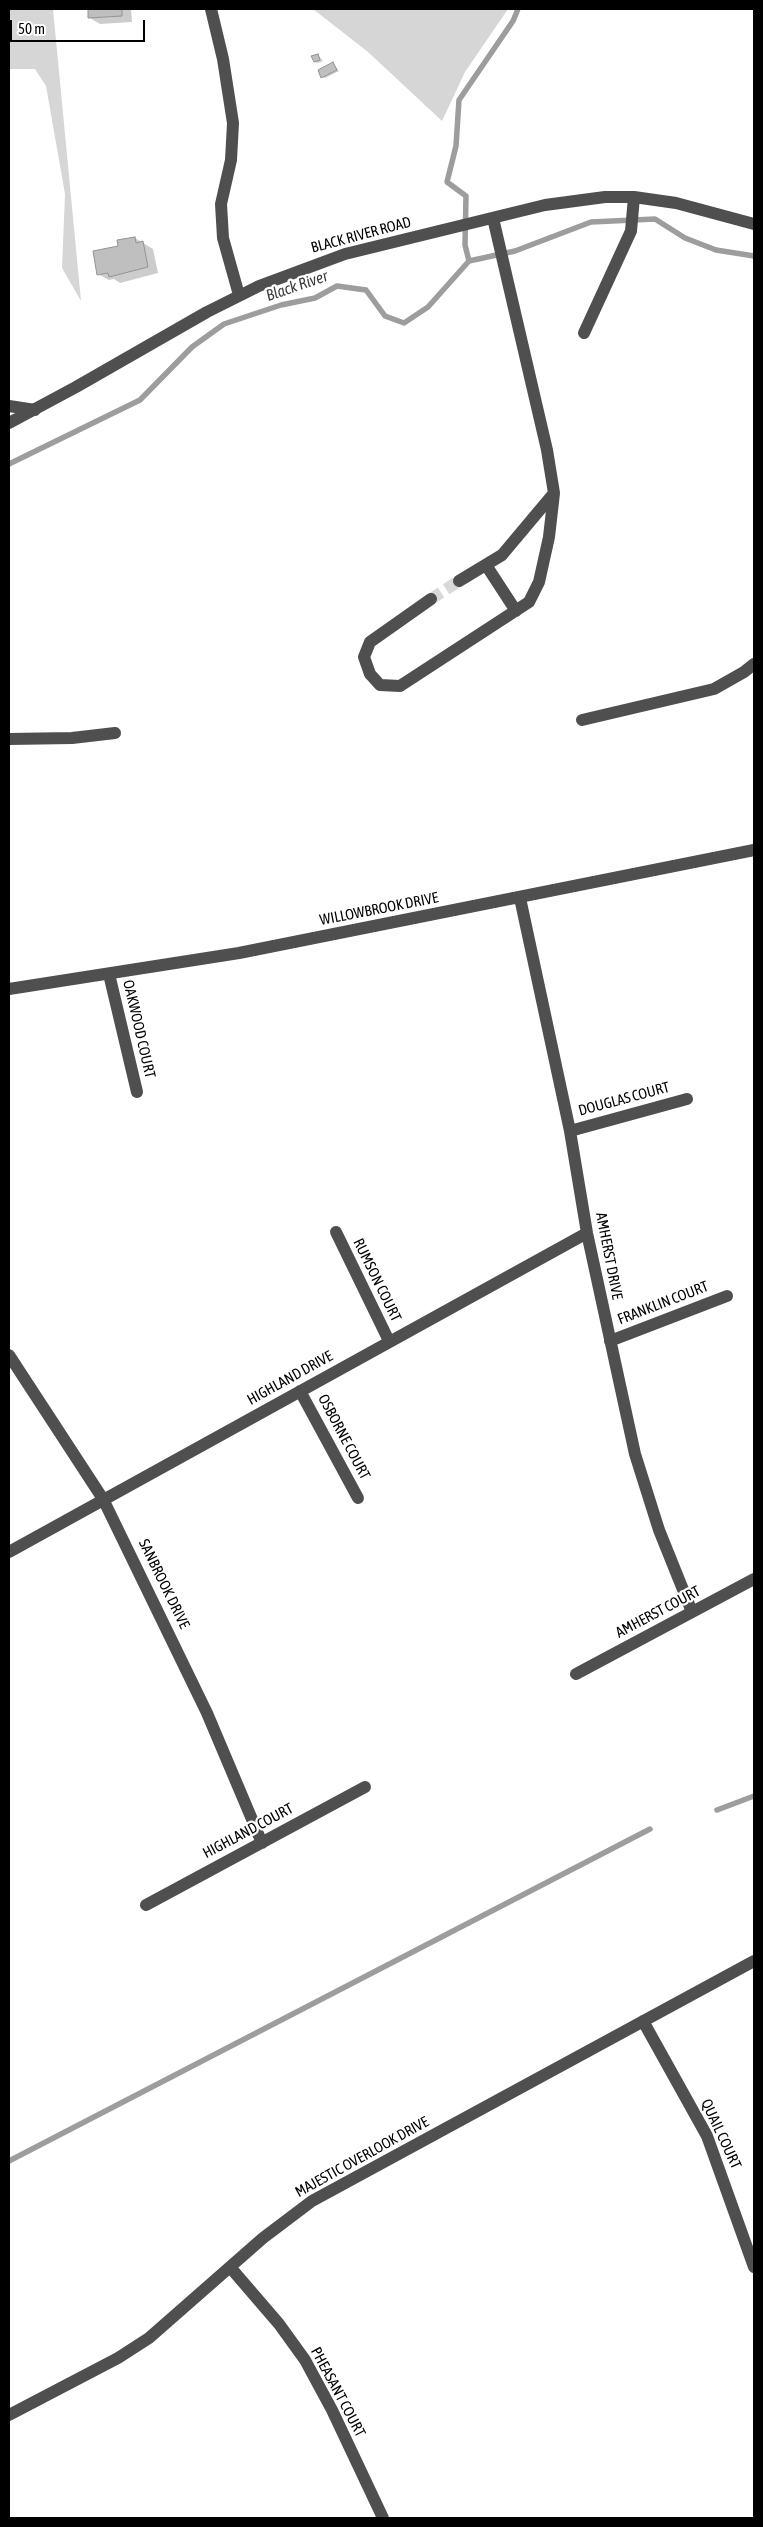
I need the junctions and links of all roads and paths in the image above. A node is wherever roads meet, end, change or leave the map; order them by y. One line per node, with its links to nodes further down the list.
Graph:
1 (211, 9): 5 (street)
2 (634, 196): 3 (street, BLACK RIVER ROAD); 4 (street, BLACK RIVER ROAD); 6 (street)
3 (493, 218): 5 (street, BLACK RIVER ROAD); 10 (street)
4 (754, 224)
5 (239, 295): 8 (street, BLACK RIVER ROAD)
6 (584, 333)
7 (9, 406): 8 (street)
8 (35, 410): 9 (street, BLACK RIVER ROAD)
9 (9, 423)
10 (554, 493): 11 (street); 14 (street)
11 (486, 565): 12 (street); 14 (street)
12 (459, 582)
13 (431, 599): 14 (street)
14 (516, 611)
15 (754, 664): 16 (street)
16 (582, 720)
17 (115, 733): 18 (street)
18 (9, 739)
19 (754, 850): 20 (street, WILLOWBROOK DRIVE)
20 (520, 898): 21 (street, WILLOWBROOK DRIVE); 25 (street, AMHERST DRIVE)
21 (109, 974): 22 (street, WILLOWBROOK DRIVE); 23 (street, OAKWOOD COURT)
22 (9, 989)
23 (137, 1092)
24 (687, 1099): 25 (street, DOUGLAS COURT)
25 (570, 1131): 27 (street, AMHERST DRIVE)
26 (336, 1232): 30 (street, RUMSON COURT)
27 (587, 1233): 29 (street, AMHERST DRIVE); 30 (street, HIGHLAND DRIVE)
28 (727, 1296): 29 (street, FRANKLIN COURT)
29 (610, 1340): 37 (street, AMHERST DRIVE)
30 (389, 1341): 32 (street, HIGHLAND DRIVE)
31 (9, 1355): 34 (street, SANBROOK DRIVE)
32 (300, 1391): 33 (street, OSBORNE COURT); 34 (street, HIGHLAND DRIVE)
33 (358, 1498)
34 (103, 1499): 35 (street, HIGHLAND DRIVE); 40 (street, SANBROOK DRIVE)
35 (9, 1552)
36 (754, 1579): 37 (street, AMHERST COURT)
37 (692, 1612): 38 (street, AMHERST COURT)
38 (576, 1674)
39 (365, 1787): 40 (street, HIGHLAND COURT)
40 (262, 1843): 41 (street, HIGHLAND COURT)
41 (146, 1905)
42 (754, 1961): 43 (street, MAJESTIC OVERLOOK DRIVE)
43 (643, 2021): 44 (street, MAJESTIC OVERLOOK DRIVE); 45 (street, QUAIL COURT)
44 (230, 2267): 46 (street, MAJESTIC OVERLOOK DRIVE); 47 (street, PHEASANT COURT)
45 (754, 2267)
46 (9, 2415)
47 (383, 2518)

